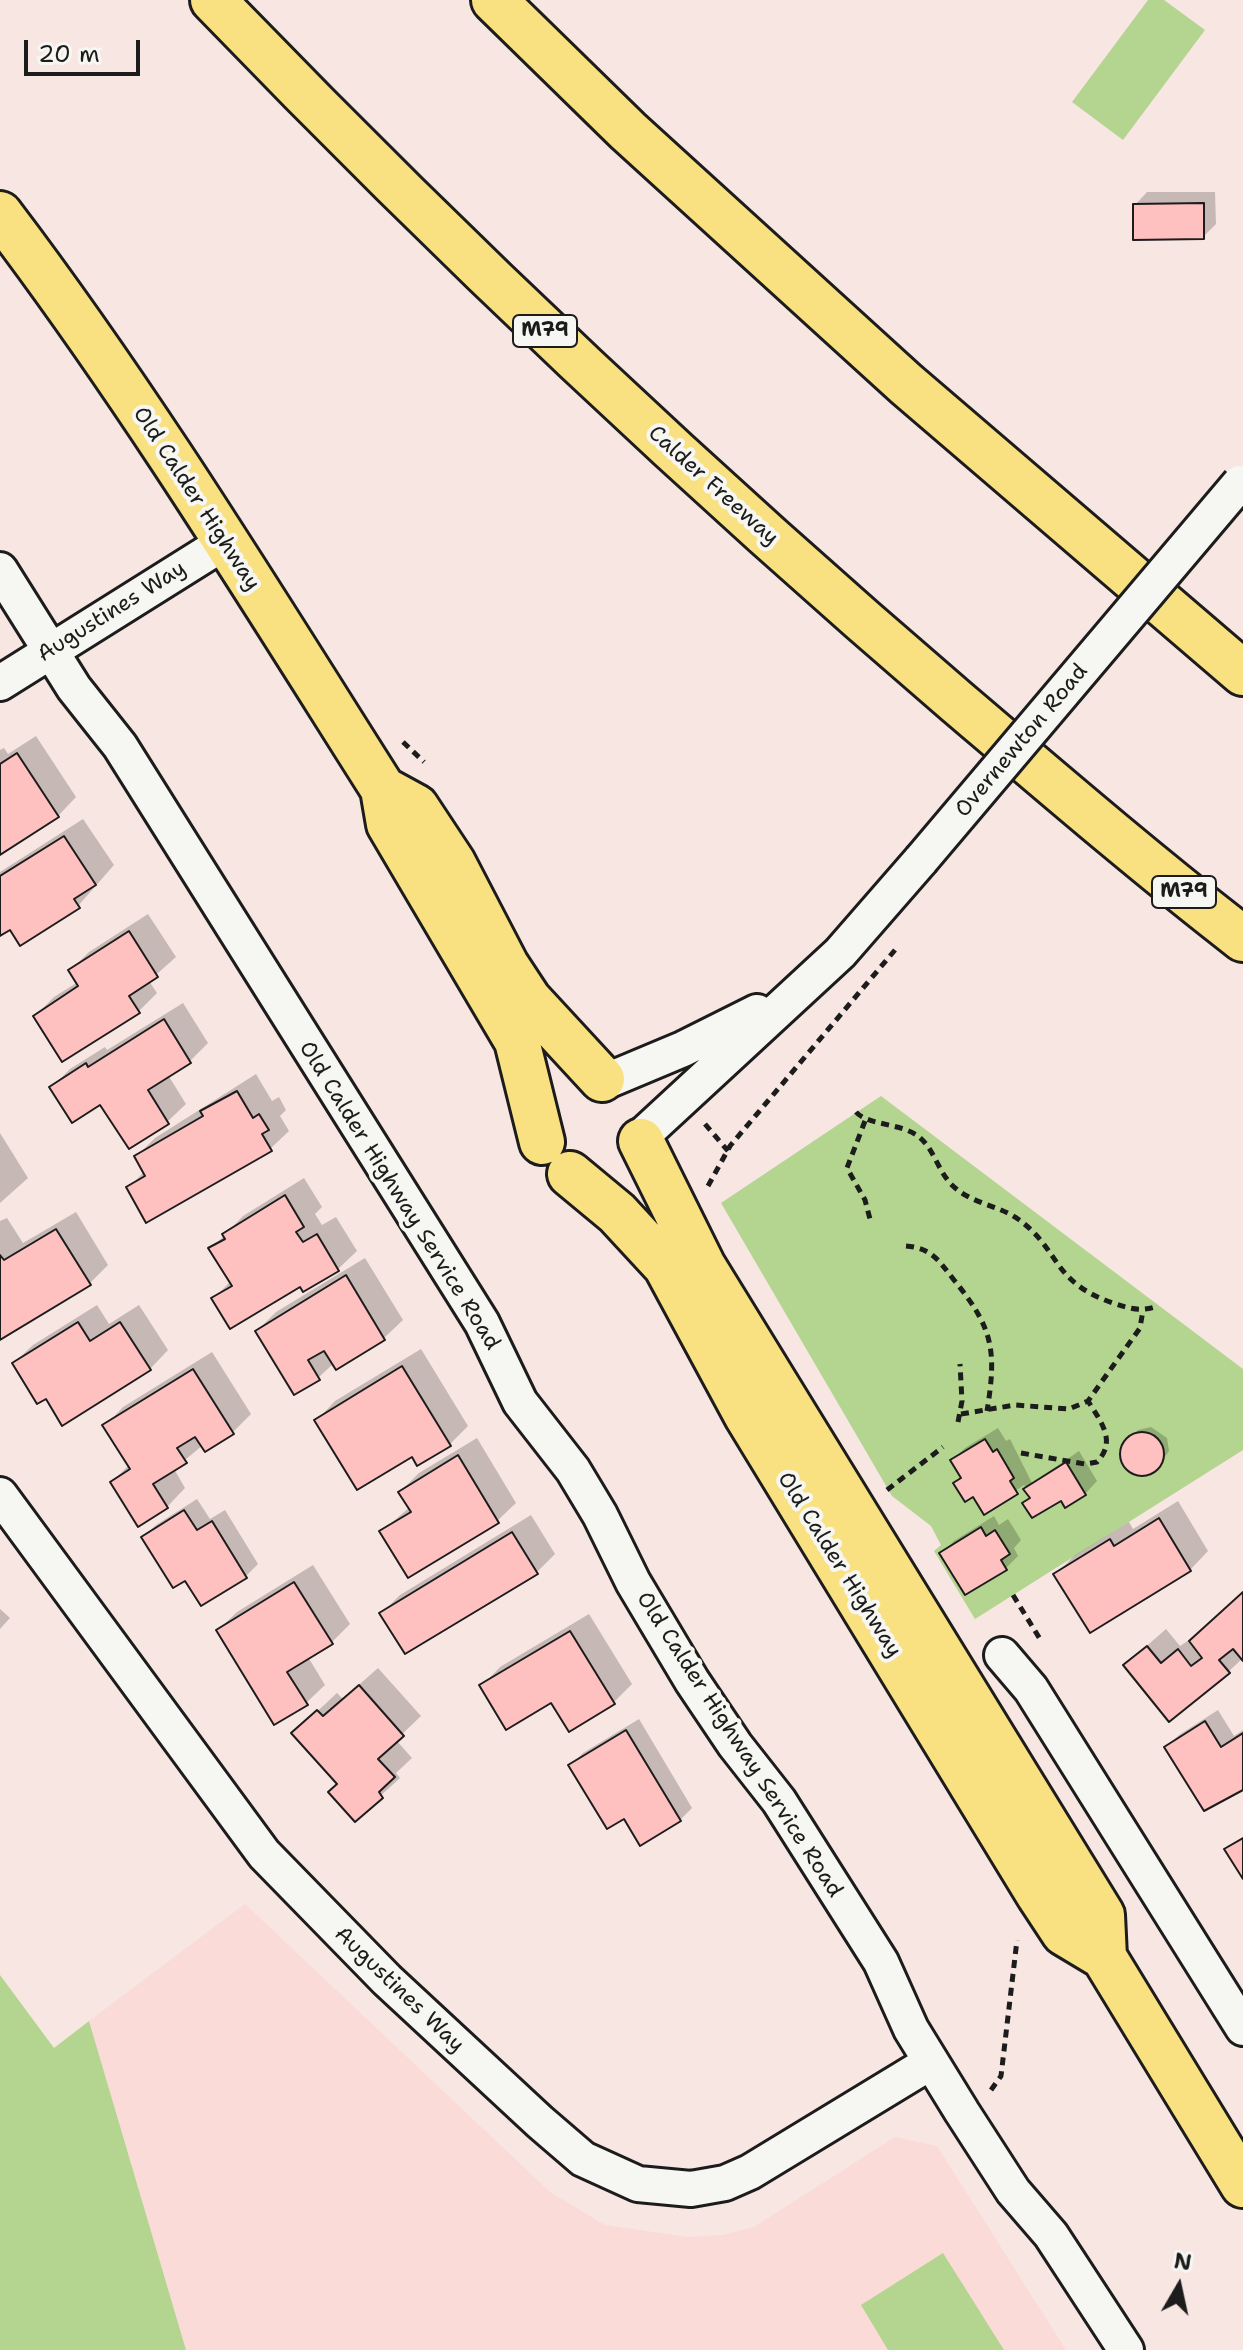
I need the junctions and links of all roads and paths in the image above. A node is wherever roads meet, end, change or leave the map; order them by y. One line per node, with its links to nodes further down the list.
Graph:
1 (213, 0): 16 (main road, Calder Freeway / M79)
2 (494, 0): 5 (main road)
3 (520, 0): 5 (main road)
4 (0, 214): 7 (main road, Old Calder Highway)
5 (796, 284): 10 (main road)
6 (1242, 481): 17 (street, Overnewton Road, bridge)
7 (225, 542): 9 (street, Augustines Way); 12 (main road, Old Calder Highway)
8 (0, 570): 9 (street, Old Calder Highway Service Road)
9 (50, 650): 11 (street, Augustines Way); 42 (street, Old Calder Highway Service Road)
10 (1243, 673)
11 (0, 683)
12 (347, 732): 13 (path); 14 (main road, Old Calder Highway)
13 (431, 772)
14 (383, 789): 18 (main road, Old Calder Highway); 23 (main road, Old Calder Highway)
15 (904, 939): 19 (path)
16 (1243, 939)
17 (793, 994): 18 (street, Overnewton Road); 19 (street, Overnewton Road)
18 (605, 1080): 22 (main road); 23 (main road)
19 (684, 1096): 22 (street, Overnewton Road)
20 (856, 1112): 21 (path)
21 (865, 1121): 25 (path); 28 (path)
22 (641, 1138): 24 (main road); 40 (main road, Old Calder Highway)
23 (542, 1142): 24 (main road)
24 (570, 1174): 40 (main road, Old Calder Highway)
25 (870, 1219)
26 (906, 1246): 31 (path)
27 (1155, 1307): 28 (path)
28 (1143, 1310): 30 (path)
29 (960, 1364): 32 (path)
30 (1088, 1401): 31 (path); 35 (path)
31 (987, 1411): 32 (path)
32 (961, 1414): 33 (path)
33 (958, 1422)
34 (943, 1447): 36 (path)
35 (1021, 1453)
36 (881, 1494)
37 (0, 1495): 42 (street, Augustines Way)
38 (1002, 1655): 41 (street)
39 (1019, 1927): 43 (path)
40 (1104, 1957): 44 (main road, Old Calder Highway)
41 (1243, 2028)
42 (931, 2062): 43 (street, Old Calder Highway Service Road)
43 (962, 2112): 45 (street, Old Calder Highway Service Road)
44 (1237, 2161)
45 (1126, 2350)

